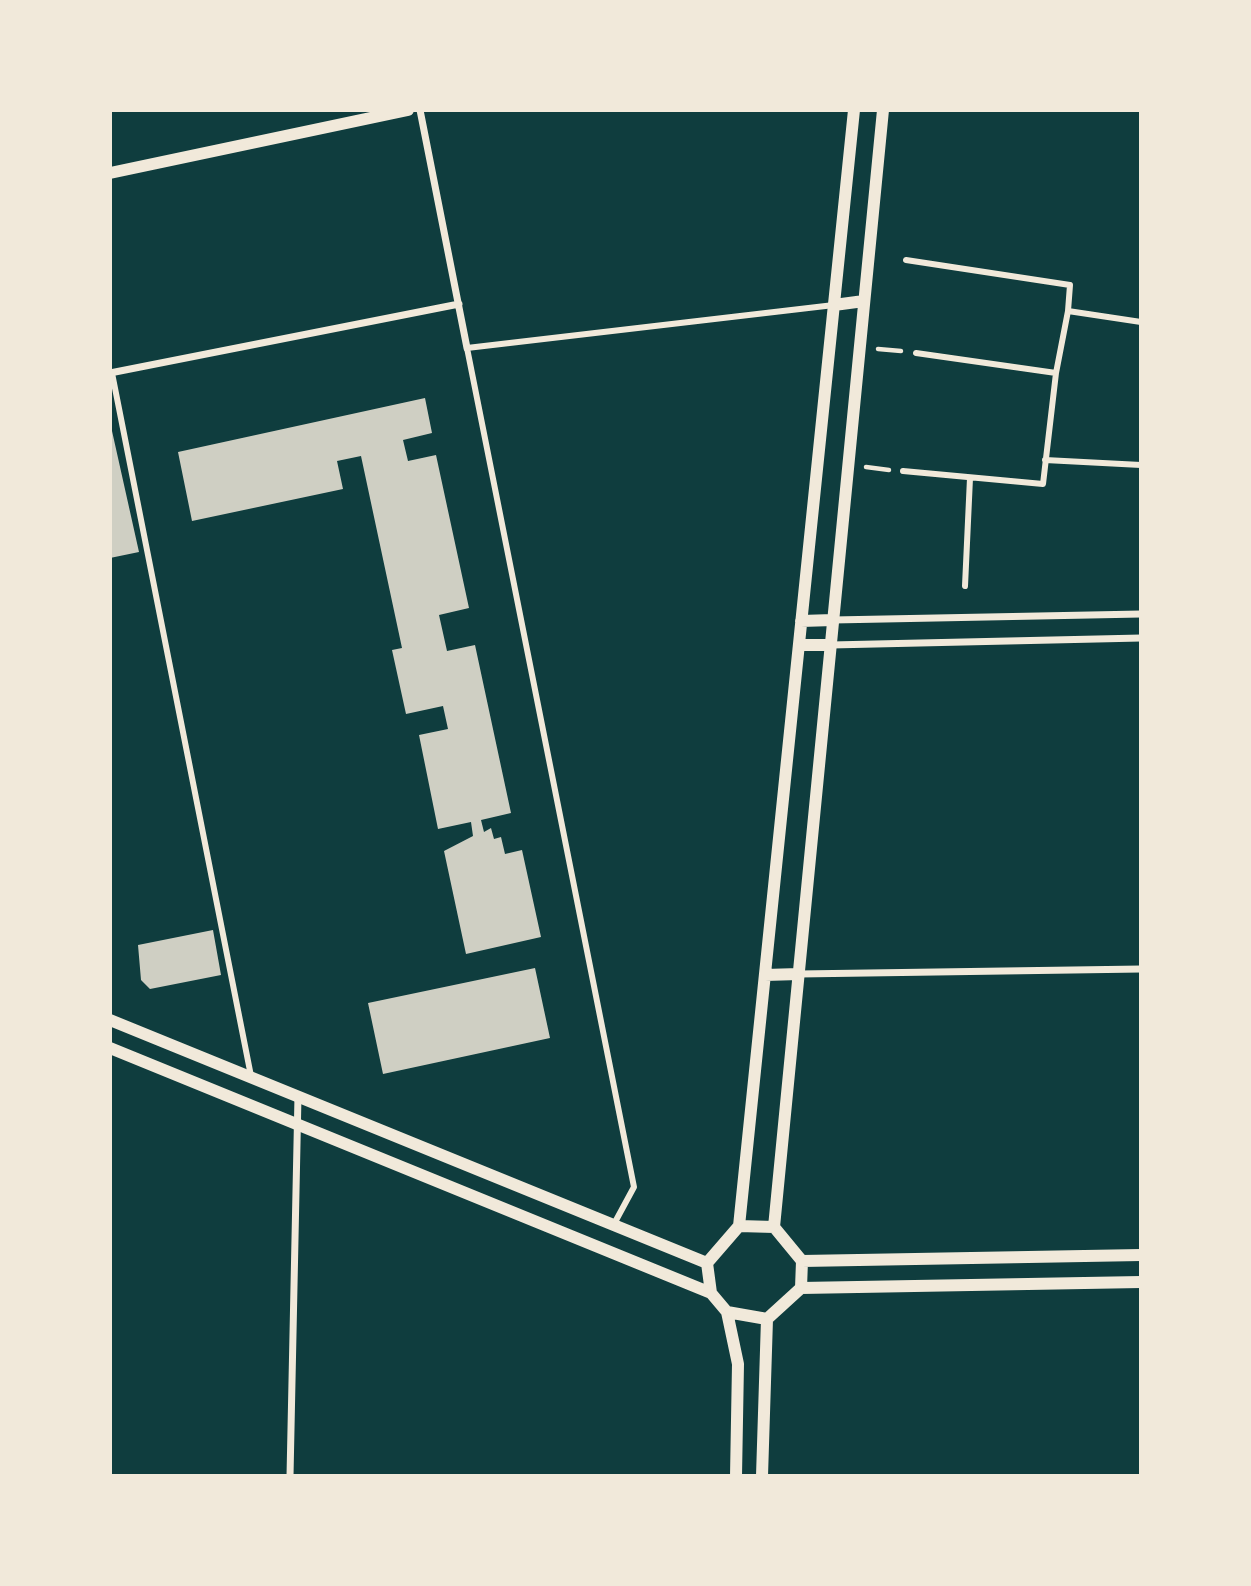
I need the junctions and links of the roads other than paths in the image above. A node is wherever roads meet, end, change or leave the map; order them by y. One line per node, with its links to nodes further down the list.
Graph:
1 (408, 110): 5 (street)
2 (420, 110): 8 (street)
3 (854, 110): 9 (street)
4 (883, 110): 7 (street)
5 (110, 173)
6 (906, 260): 10 (street)
7 (864, 301): 9 (street); 22 (street)
8 (459, 304): 12 (street); 14 (street)
9 (834, 304): 12 (street); 23 (street)
10 (1068, 311): 11 (street); 15 (street)
11 (1141, 322)
12 (467, 348): 35 (street)
13 (916, 353): 15 (street)
14 (111, 373): 32 (street)
15 (1056, 373): 16 (street)
16 (1045, 460): 17 (street); 19 (street)
17 (1141, 465)
18 (903, 471): 19 (street)
19 (970, 478): 20 (street)
20 (965, 586)
21 (1141, 614): 22 (street)
22 (833, 620): 23 (street); 26 (street)
23 (801, 621): 25 (street)
24 (1141, 638): 26 (street)
25 (799, 645): 26 (street); 29 (street)
26 (831, 645): 28 (street)
27 (1141, 969): 28 (street)
28 (799, 974): 29 (street); 37 (street)
29 (765, 975): 36 (street)
30 (110, 1020): 32 (street)
31 (110, 1048): 34 (street)
32 (252, 1077): 33 (street)
33 (298, 1096): 34 (street); 35 (street)
34 (298, 1125): 43 (street); 46 (street)
35 (613, 1226): 40 (street)
36 (739, 1226): 37 (street); 40 (street)
37 (774, 1227): 39 (street)
38 (1141, 1255): 39 (street)
39 (802, 1261): 42 (street)
40 (707, 1263): 43 (street)
41 (1141, 1282): 42 (street)
42 (801, 1287): 45 (street)
43 (711, 1293): 44 (street)
44 (727, 1312): 45 (street); 47 (street)
45 (767, 1319): 48 (street)
46 (287, 1475)
47 (736, 1476)
48 (762, 1476)

